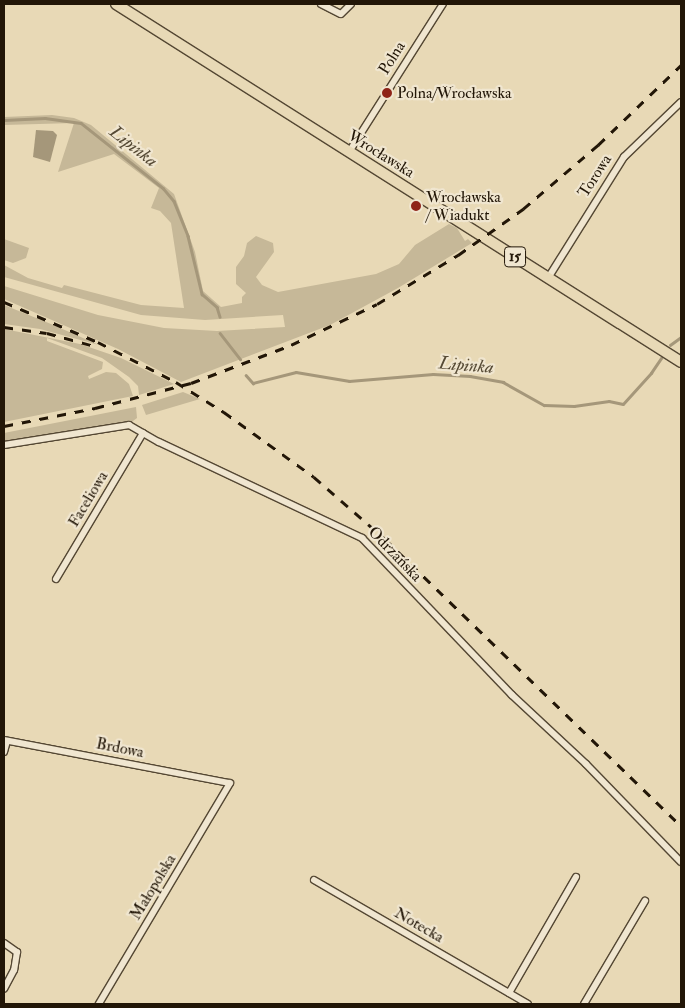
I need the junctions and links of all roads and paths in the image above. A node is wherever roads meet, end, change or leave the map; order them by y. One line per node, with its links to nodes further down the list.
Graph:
1 (116, 4): 6 (main road, Wrocławska / 15)
2 (321, 4): 3 (street)
3 (351, 4)
4 (442, 4): 6 (street, Polna)
5 (681, 102): 7 (street, Torowa)
6 (349, 152): 7 (main road, Wrocławska / 15)
7 (548, 278): 8 (main road, Wrocławska / 15)
8 (681, 362)
9 (143, 433): 10 (street, Odrzańska); 11 (street, Faceliowa); 15 (street, Odrzańska)
10 (4, 445)
11 (56, 579)
12 (5, 740): 13 (street); 14 (street, Brdowa)
13 (4, 752)
14 (230, 783): 22 (street, Małopolska)
15 (681, 862)
16 (576, 878): 21 (street)
17 (314, 880): 21 (street, Notecka)
18 (645, 901): 24 (street)
19 (6, 944): 20 (street)
20 (4, 989)
21 (509, 993): 23 (street, Notecka)
22 (99, 1004)
23 (528, 1004)
24 (584, 1004)

